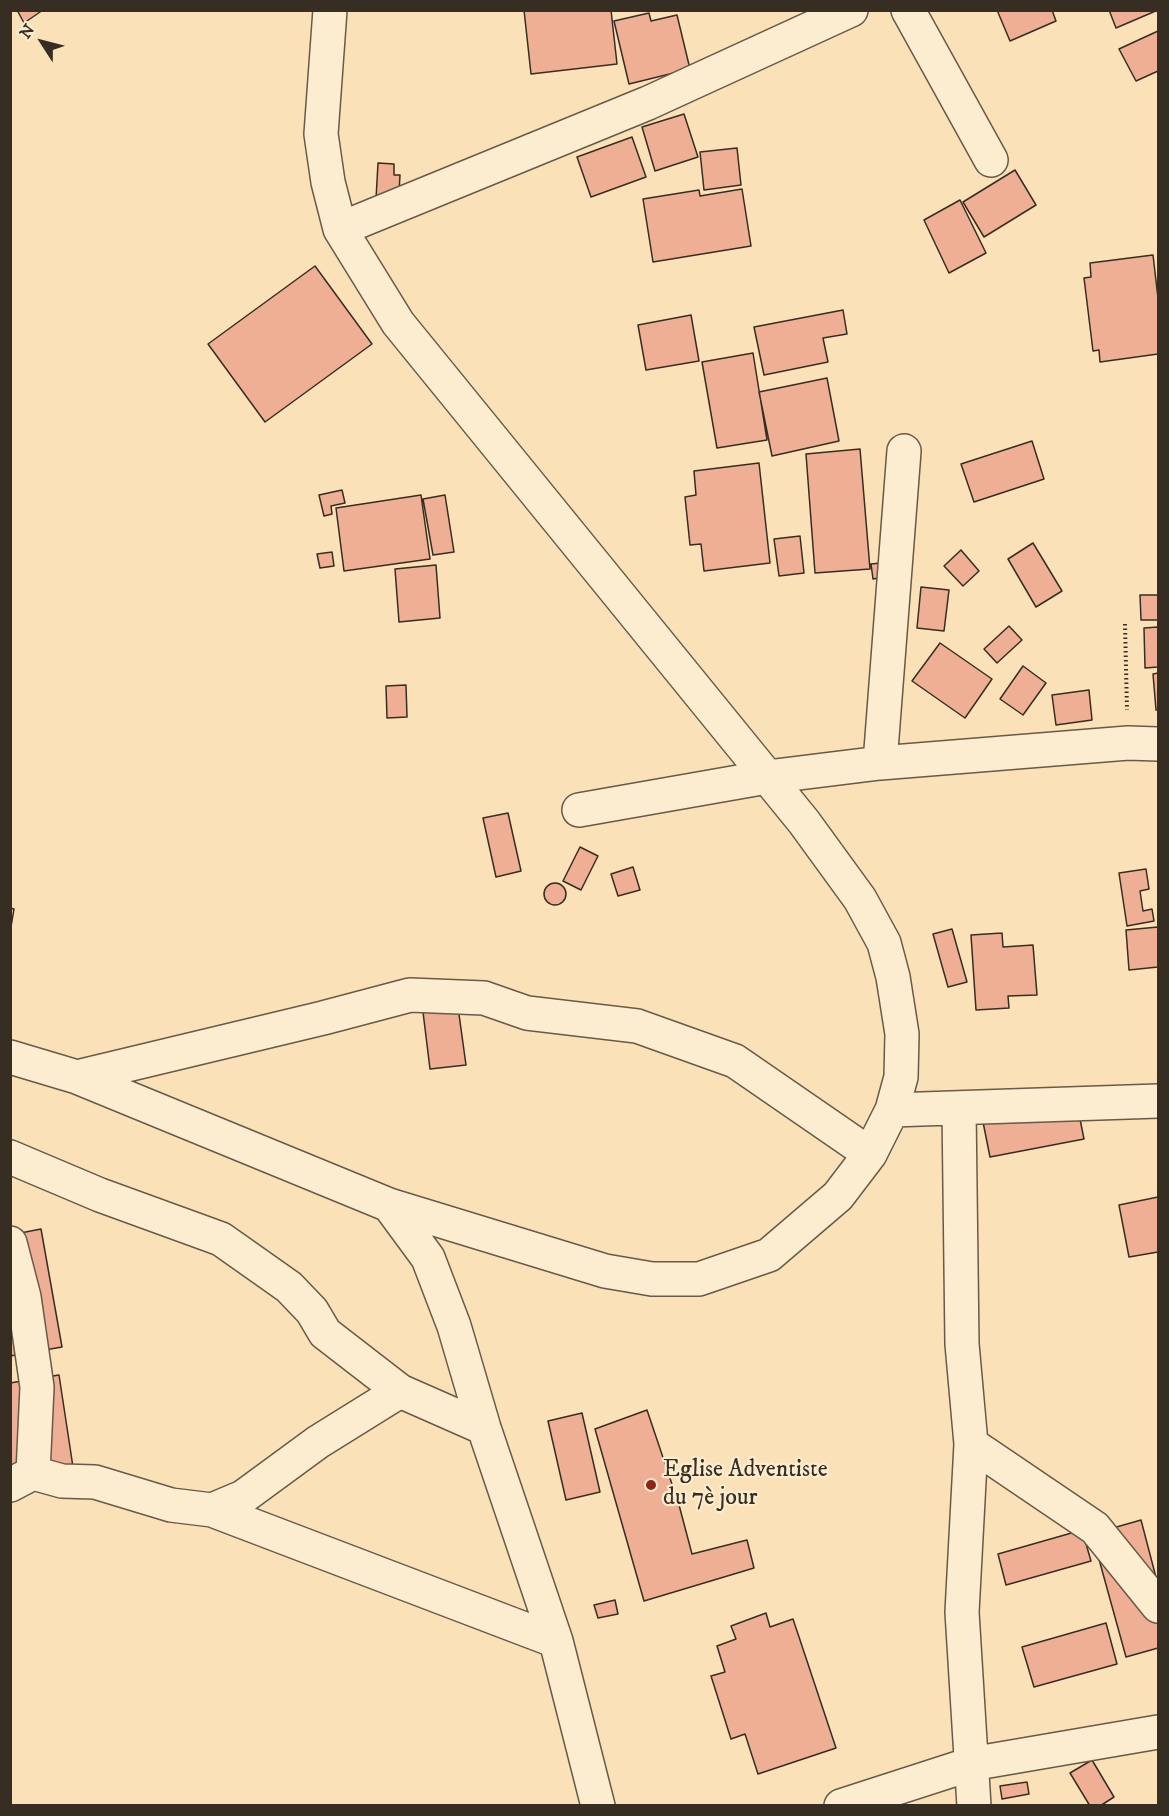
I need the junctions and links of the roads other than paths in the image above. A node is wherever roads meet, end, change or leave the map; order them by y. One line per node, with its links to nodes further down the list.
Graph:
1 (330, 10): 5 (street)
2 (851, 10): 5 (street)
3 (908, 10): 4 (street)
4 (991, 160)
5 (340, 229): 9 (street)
6 (904, 452): 8 (street)
7 (1143, 744): 8 (street)
8 (880, 762): 9 (street)
9 (767, 777): 10 (street); 15 (street)
10 (579, 810)
11 (10, 1057): 12 (street)
12 (77, 1077): 16 (street); 18 (street)
13 (1158, 1101): 14 (street)
14 (959, 1109): 15 (street); 22 (street)
15 (892, 1110): 16 (street)
16 (870, 1154): 18 (street)
17 (10, 1157): 20 (street)
18 (389, 1205): 21 (street)
19 (10, 1243): 23 (street)
20 (400, 1391): 21 (street); 24 (street)
21 (484, 1428): 26 (street)
22 (971, 1444): 25 (street); 28 (street)
23 (22, 1479): 24 (street)
24 (212, 1510): 26 (street)
25 (1158, 1606)
26 (556, 1641): 29 (street)
27 (1158, 1732): 28 (street)
28 (971, 1764): 30 (street); 31 (street)
29 (598, 1806)
30 (841, 1806)
31 (974, 1806)

